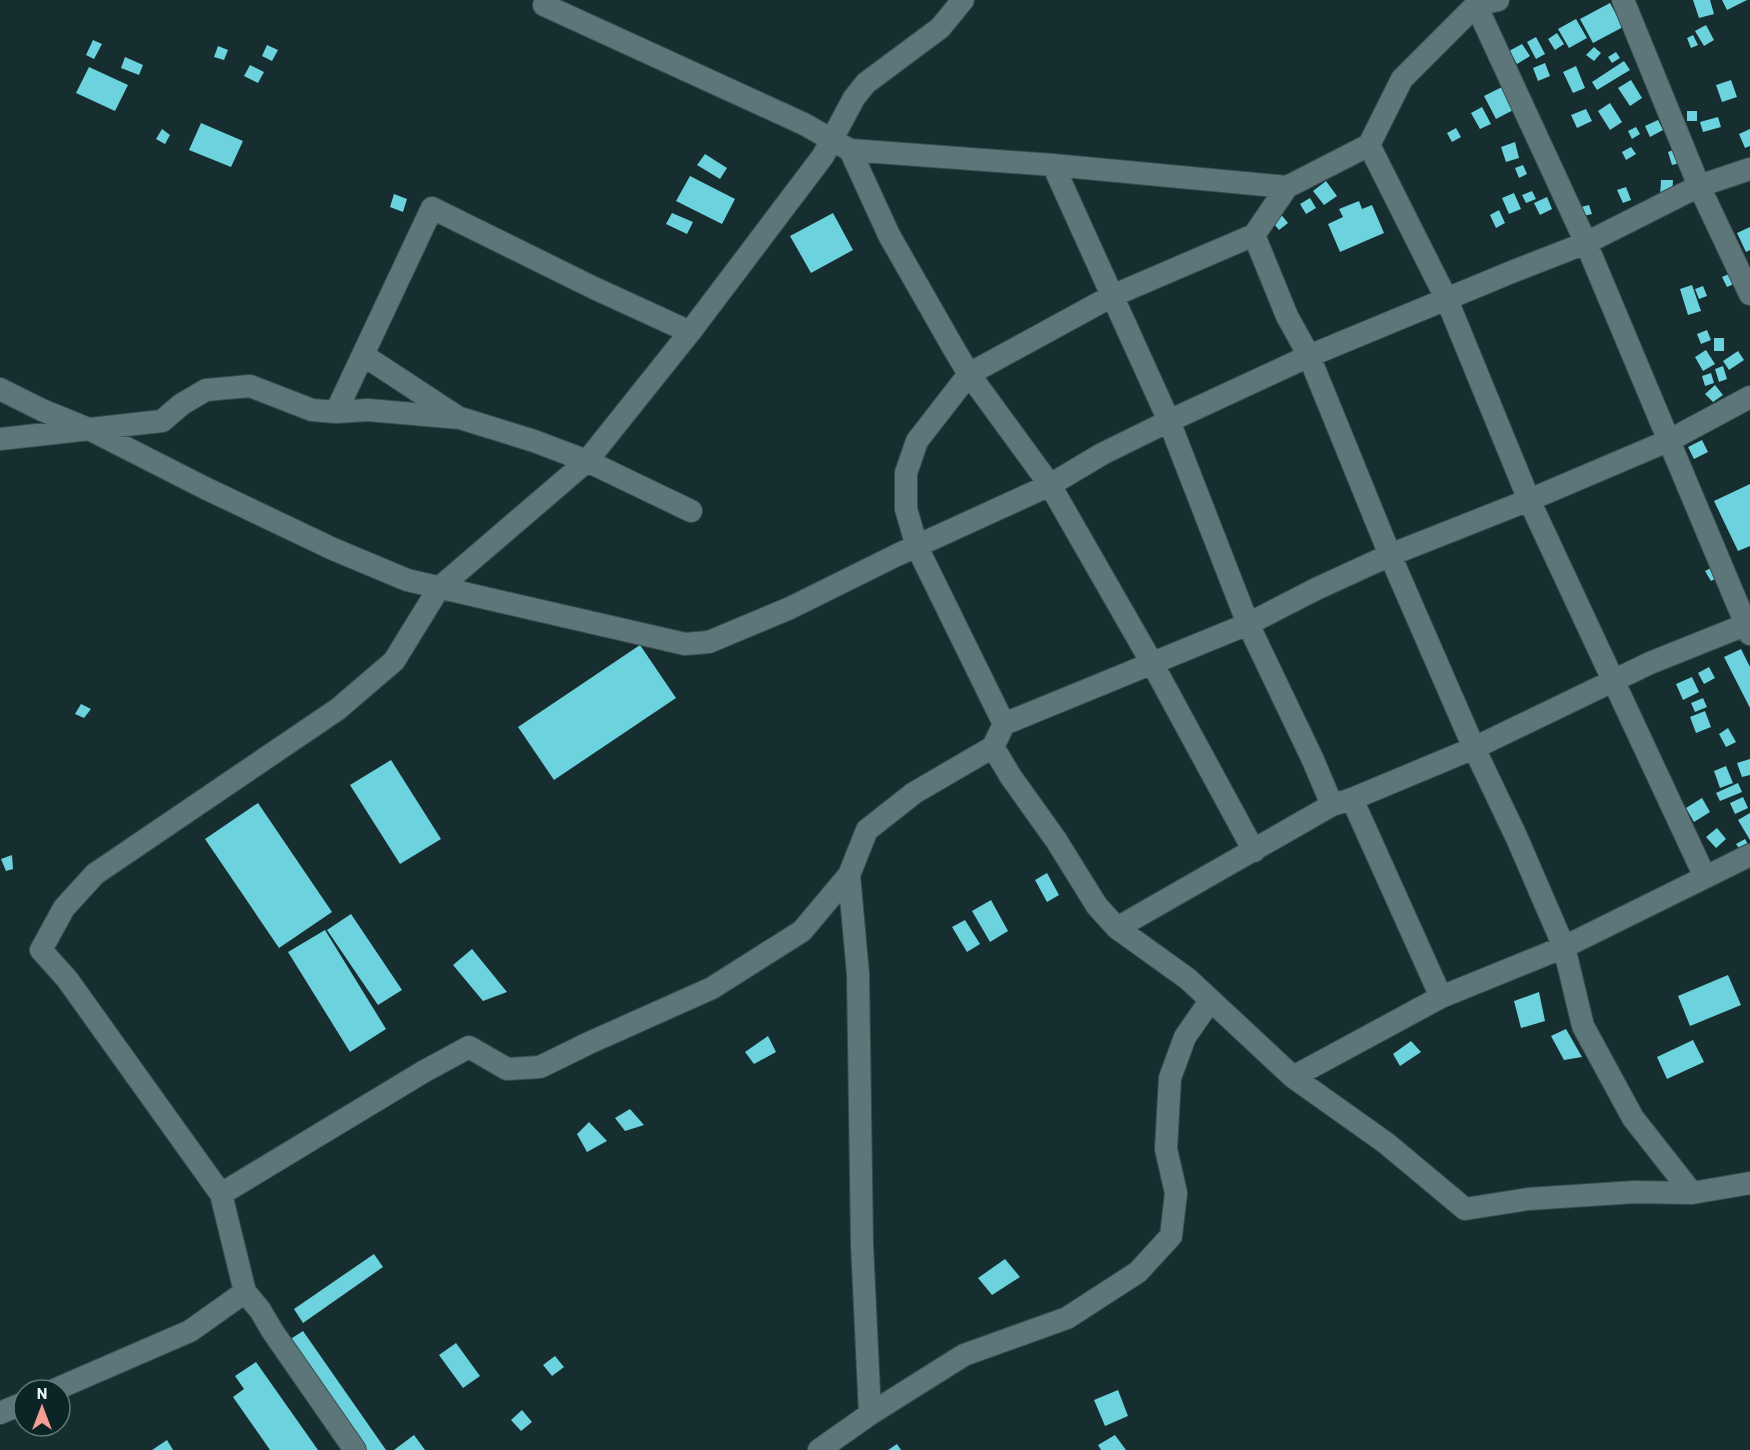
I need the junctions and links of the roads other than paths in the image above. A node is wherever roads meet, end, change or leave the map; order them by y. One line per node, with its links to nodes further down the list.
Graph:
1 (963, 0): 6 (street)
2 (1498, 0): 5 (street)
3 (1623, 0): 10 (street)
4 (544, 5): 6 (street)
5 (1476, 5): 7 (street); 13 (street)
6 (842, 145): 8 (street); 17 (street); 20 (street)
7 (1369, 145): 11 (street); 16 (street)
8 (1053, 165): 11 (street); 15 (street)
9 (1750, 169): 10 (street)
10 (1699, 186): 13 (street); 14 (street)
11 (1287, 187): 12 (street)
12 (1254, 235): 15 (street); 19 (street)
13 (1586, 243): 16 (street); 28 (street)
14 (1750, 294)
15 (1112, 296): 20 (street); 25 (street)
16 (1447, 300): 19 (street); 31 (street)
17 (690, 332): 18 (street); 29 (street)
18 (363, 355): 23 (street); 24 (street)
19 (1309, 356): 25 (street); 34 (street)
20 (969, 374): 30 (street); 33 (street)
21 (0, 390): 26 (street)
22 (1750, 397): 28 (street)
23 (336, 412): 24 (street); 26 (street)
24 (460, 418): 29 (street)
25 (1169, 421): 30 (street); 36 (street)
26 (91, 430): 27 (street); 35 (street)
27 (0, 439)
28 (1670, 440): 31 (street); 37 (street)
29 (587, 461): 32 (street); 35 (street)
30 (1050, 485): 33 (street); 38 (street)
31 (1530, 500): 34 (street); 39 (street)
32 (691, 511)
33 (917, 547): 35 (street); 40 (street)
34 (1390, 555): 36 (street); 42 (street)
35 (438, 588): 55 (street)
36 (1248, 624): 38 (street); 43 (street)
37 (1749, 627): 39 (street)
38 (1152, 663): 40 (street); 44 (street)
39 (1615, 682): 42 (street); 47 (street)
40 (1004, 724): 41 (street)
41 (993, 747): 46 (street); 48 (street)
42 (1474, 748): 43 (street); 49 (street)
43 (1342, 802): 44 (street); 50 (street)
44 (1254, 851): 48 (street)
45 (1750, 855): 47 (street)
46 (849, 875): 55 (street); 58 (street)
47 (1706, 877): 49 (street)
48 (1117, 928): 51 (street)
49 (1564, 947): 50 (street); 54 (street)
50 (1441, 997): 52 (street)
51 (1210, 1001): 52 (street); 58 (street)
52 (1293, 1077): 54 (street)
53 (1750, 1183): 54 (street)
54 (1692, 1193)
55 (221, 1194): 56 (street)
56 (245, 1292): 57 (street); 59 (street)
57 (72, 1382)
58 (870, 1414): 60 (street)
59 (355, 1450)
60 (819, 1450)

